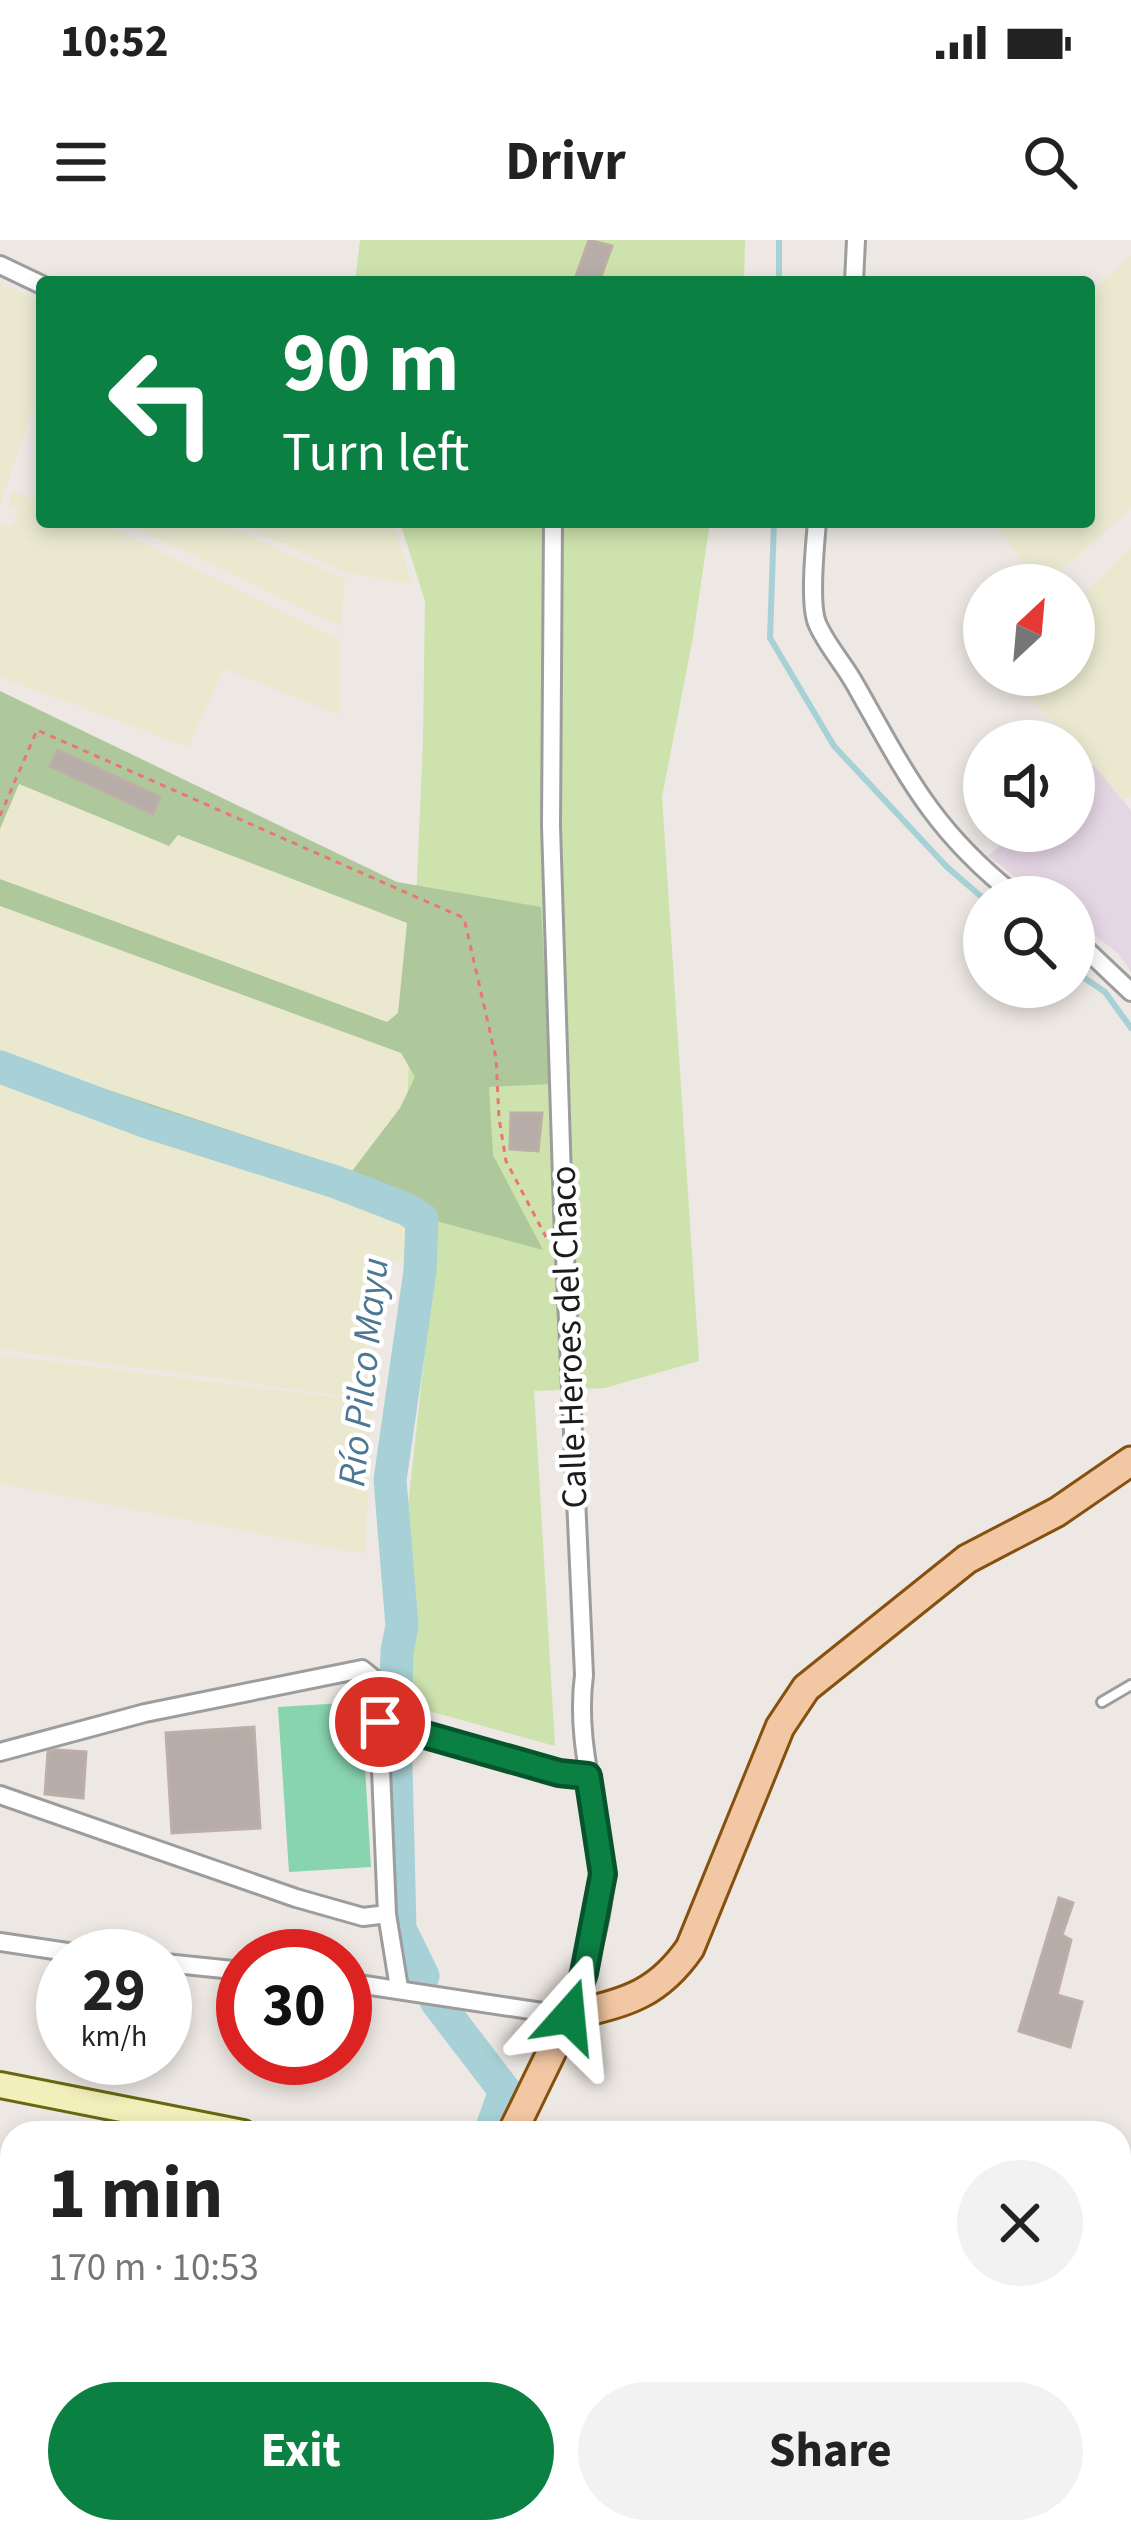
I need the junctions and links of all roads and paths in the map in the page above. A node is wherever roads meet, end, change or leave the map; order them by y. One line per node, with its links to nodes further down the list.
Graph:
1 (856, 240): 3 (street)
2 (0, 265): 4 (street)
3 (854, 276)
4 (36, 282)
5 (553, 528): 11 (street, Calle Heroes del Chaco)
6 (817, 528): 8 (street)
7 (0, 816): 11 (path)
8 (990, 876)
9 (1095, 958): 10 (street)
10 (1131, 992)
11 (566, 1274): 17 (street, Calle Heroes del Chaco)
12 (1131, 1461): 24 (main road)
13 (1131, 1685): 14 (lane)
14 (1102, 1702)
15 (380, 1722): 16 (street); 17 (lane); 19 (street)
16 (0, 1752)
17 (588, 1776): 24 (street, Calle Heroes del Chaco)
18 (0, 1795): 19 (street)
19 (387, 1914): 23 (street)
20 (0, 1942): 21 (street)
21 (36, 1947)
22 (372, 1985): 23 (street)
23 (399, 1988): 24 (street)
24 (569, 2016): 27 (main road, Calle Heroes del Chaco)
25 (0, 2085): 26 (street)
26 (182, 2121)
27 (518, 2121)

